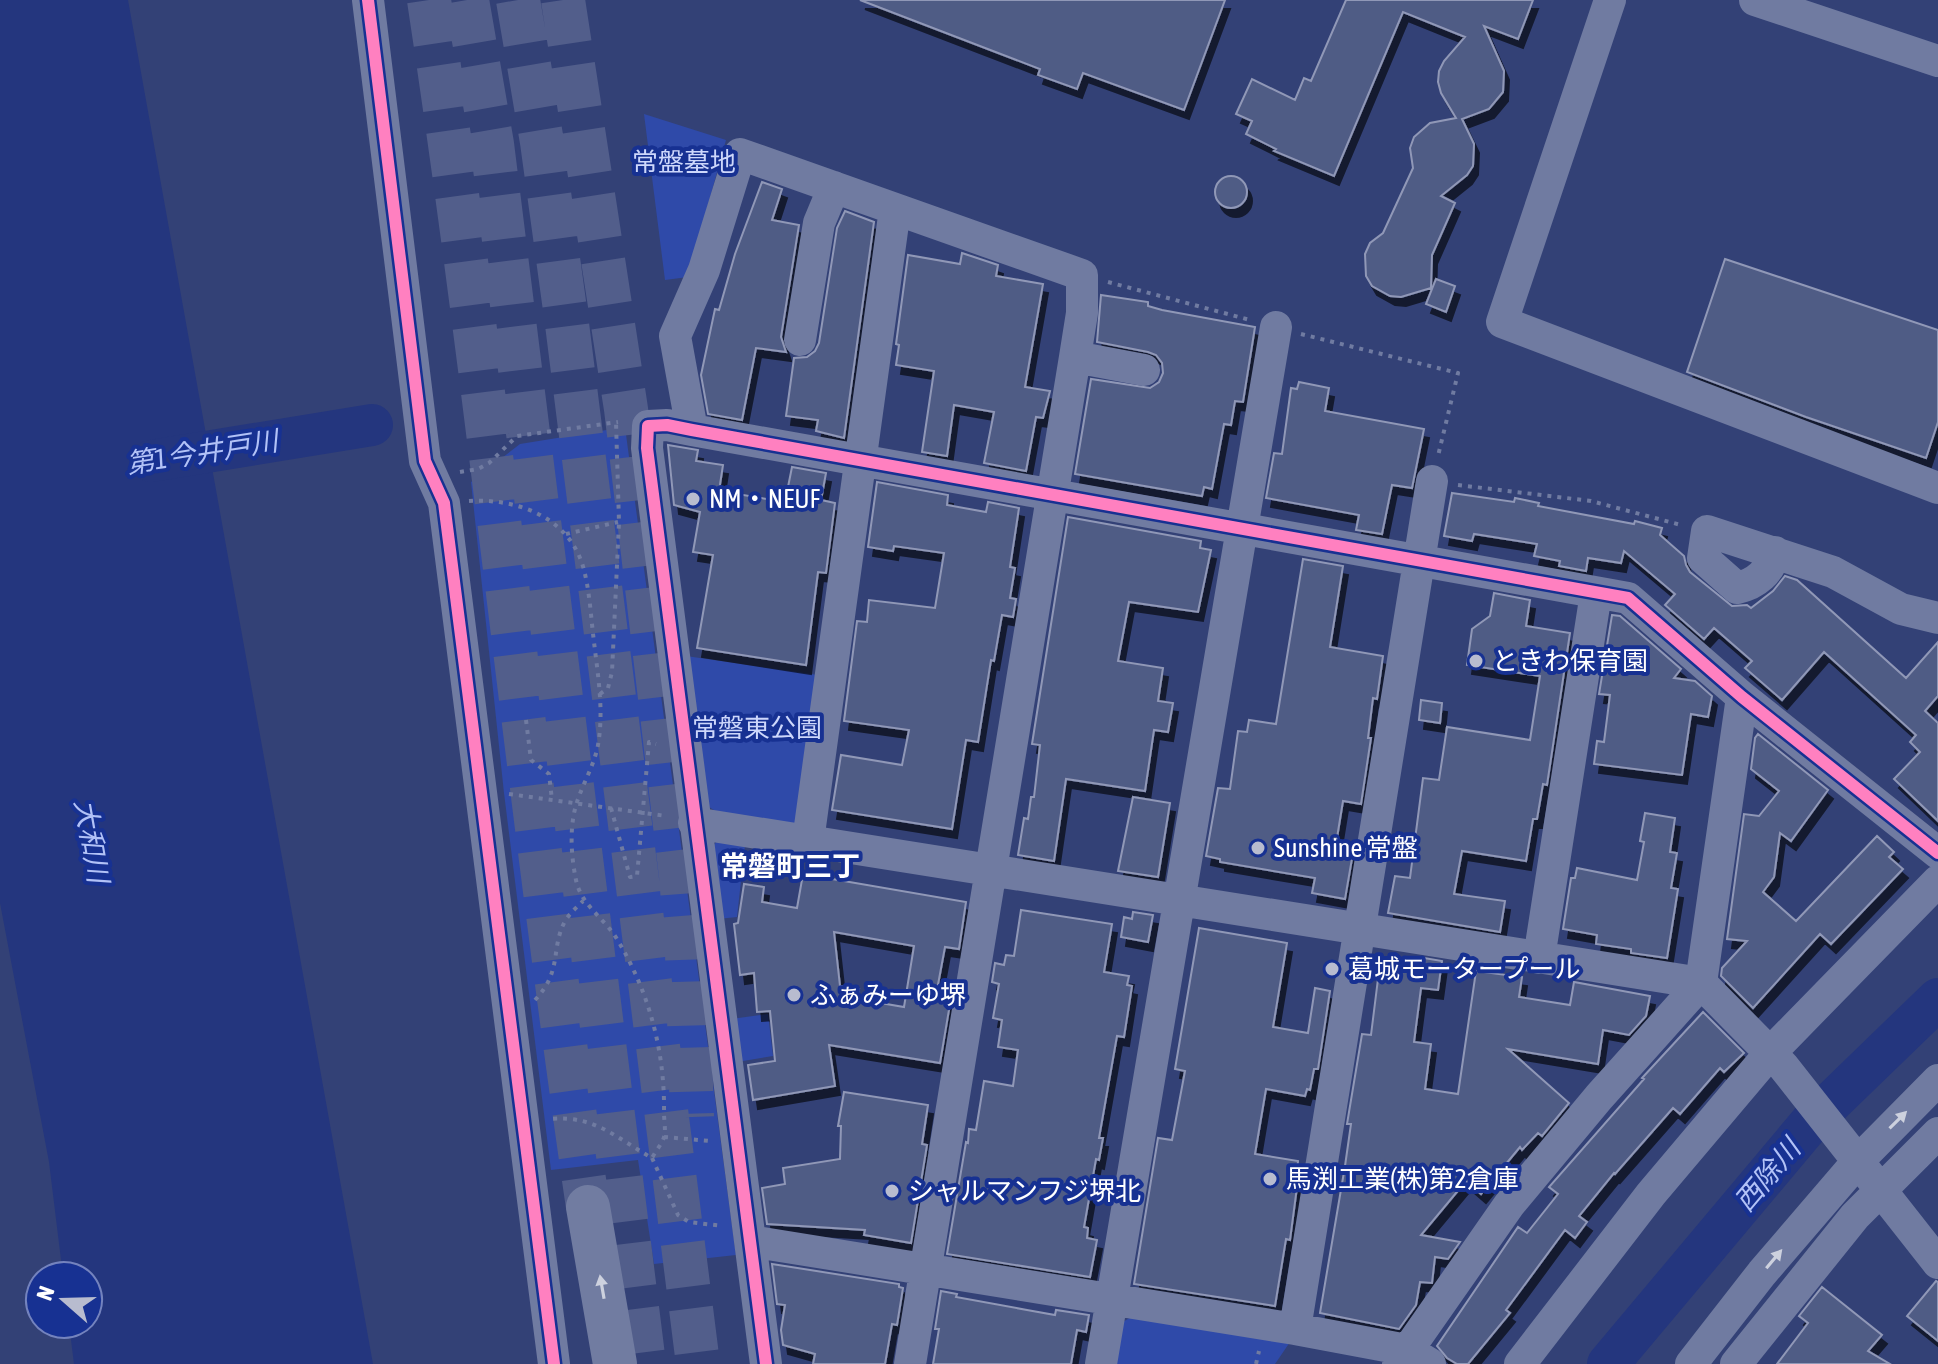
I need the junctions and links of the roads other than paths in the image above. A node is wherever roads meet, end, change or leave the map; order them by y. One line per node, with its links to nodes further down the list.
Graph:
1 (368, 0): 44 (street)
2 (1610, 0): 14 (street)
3 (1755, 0): 4 (street)
4 (1938, 61)
5 (834, 187): 6 (street); 8 (street); 11 (street)
6 (895, 209): 9 (street); 12 (street)
7 (1276, 327): 16 (street)
8 (800, 340)
9 (1075, 357): 10 (street); 15 (street)
10 (1144, 370)
11 (692, 430): 12 (street); 22 (street)
12 (861, 460): 15 (street); 23 (street)
13 (1432, 481): 18 (street)
14 (1938, 488)
15 (1053, 493): 16 (street); 25 (street)
16 (1241, 528): 18 (street); 27 (street)
17 (1775, 552): 17 (street); 20 (street)
18 (1419, 560): 19 (street); 28 (street)
19 (1596, 593): 21 (street); 29 (street)
20 (1938, 618)
21 (1742, 697): 24 (street); 30 (street)
22 (683, 820): 23 (street); 38 (street)
23 (808, 841): 25 (street)
24 (1938, 853)
25 (992, 869): 27 (street); 40 (street)
26 (1938, 881): 31 (street)
27 (1180, 900): 28 (street); 41 (street)
28 (1360, 930): 29 (street); 42 (street)
29 (1539, 958): 30 (street)
30 (1701, 983): 31 (street); 43 (street)
31 (1776, 1059): 34 (street); 49 (street)
32 (1938, 1080): 34 (street, one-way to 32)
33 (1938, 1133): 35 (street)
34 (1853, 1152): 35 (street); 50 (street, one-way to 34)
35 (1882, 1191): 37 (street); 39 (street)
36 (588, 1207): 45 (highway, one-way to 36)
37 (1855, 1216): 51 (street); 52 (street)
38 (737, 1233): 40 (street); 46 (street)
39 (1938, 1263)
40 (926, 1269): 41 (street); 47 (street)
41 (1112, 1300): 42 (street); 48 (street)
42 (1295, 1329): 43 (street)
43 (1412, 1359)
44 (554, 1364)
45 (615, 1364)
46 (766, 1364)
47 (910, 1364)
48 (1101, 1364)
49 (1520, 1364)
50 (1691, 1364)
51 (1704, 1364)
52 (1736, 1364)

